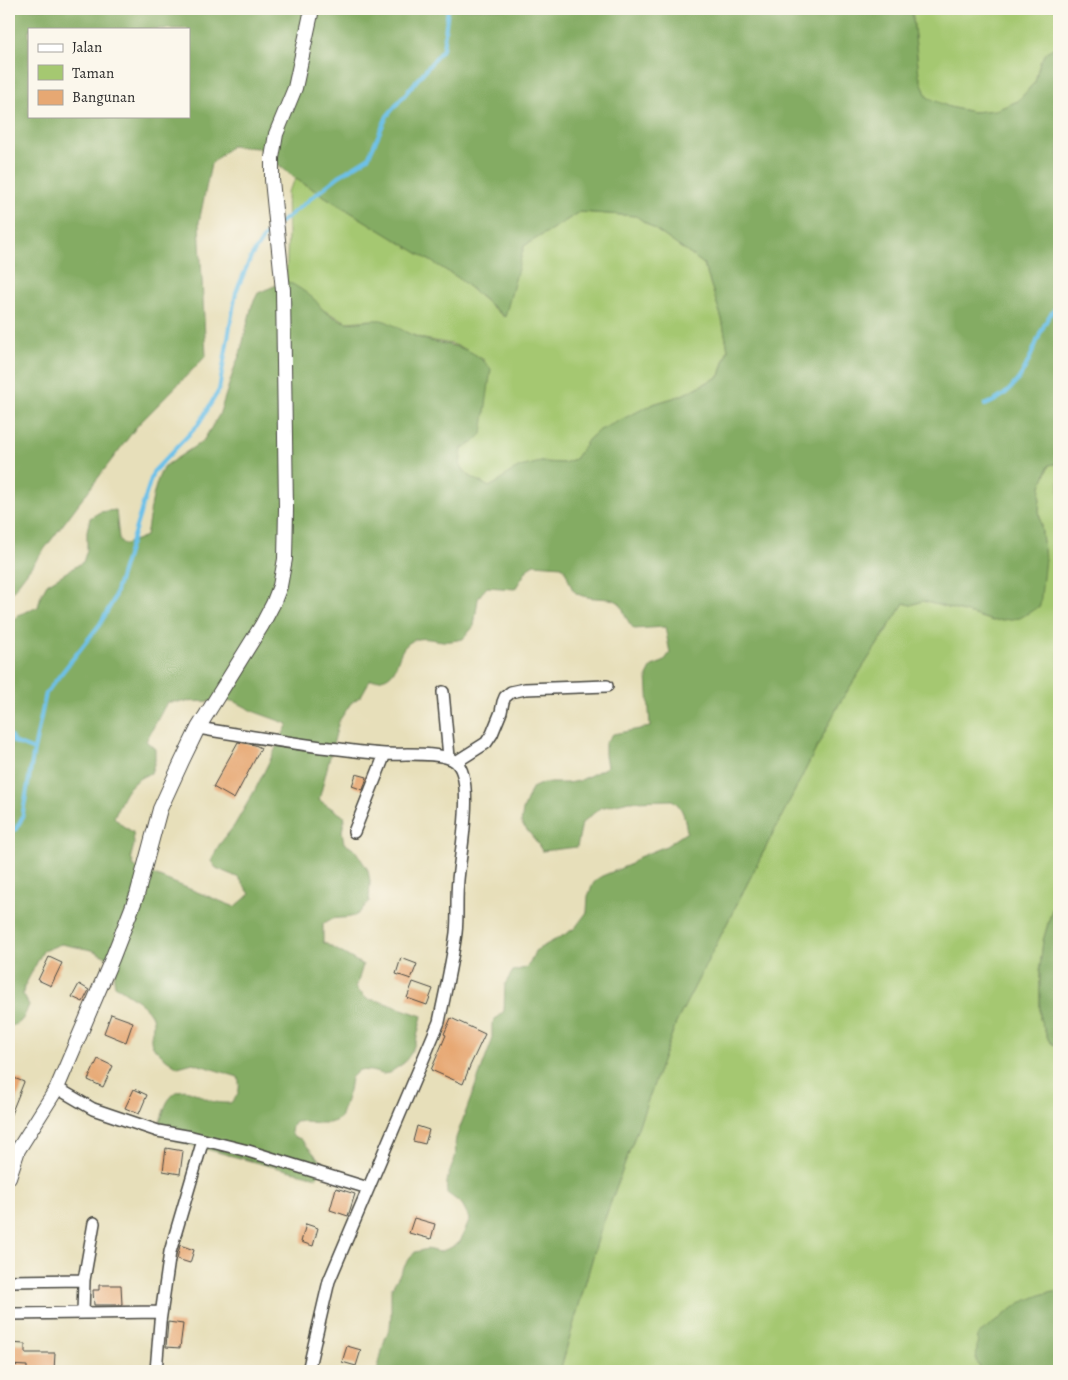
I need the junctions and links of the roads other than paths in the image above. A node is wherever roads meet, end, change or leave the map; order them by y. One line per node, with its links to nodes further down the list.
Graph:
1 (312, 9): 4 (street)
2 (607, 686): 6 (street)
3 (443, 692): 6 (street)
4 (198, 728): 5 (street); 8 (street)
5 (385, 754): 6 (street); 7 (street)
6 (453, 760): 11 (street)
7 (354, 832)
8 (57, 1088): 9 (street); 10 (street)
9 (203, 1140): 11 (street); 15 (street)
10 (9, 1177)
11 (368, 1188): 19 (street)
12 (94, 1223): 13 (street)
13 (84, 1280): 14 (street); 16 (street)
14 (9, 1281)
15 (161, 1312): 16 (street); 18 (street)
16 (83, 1313): 17 (street)
17 (9, 1314)
18 (156, 1371)
19 (308, 1371)

